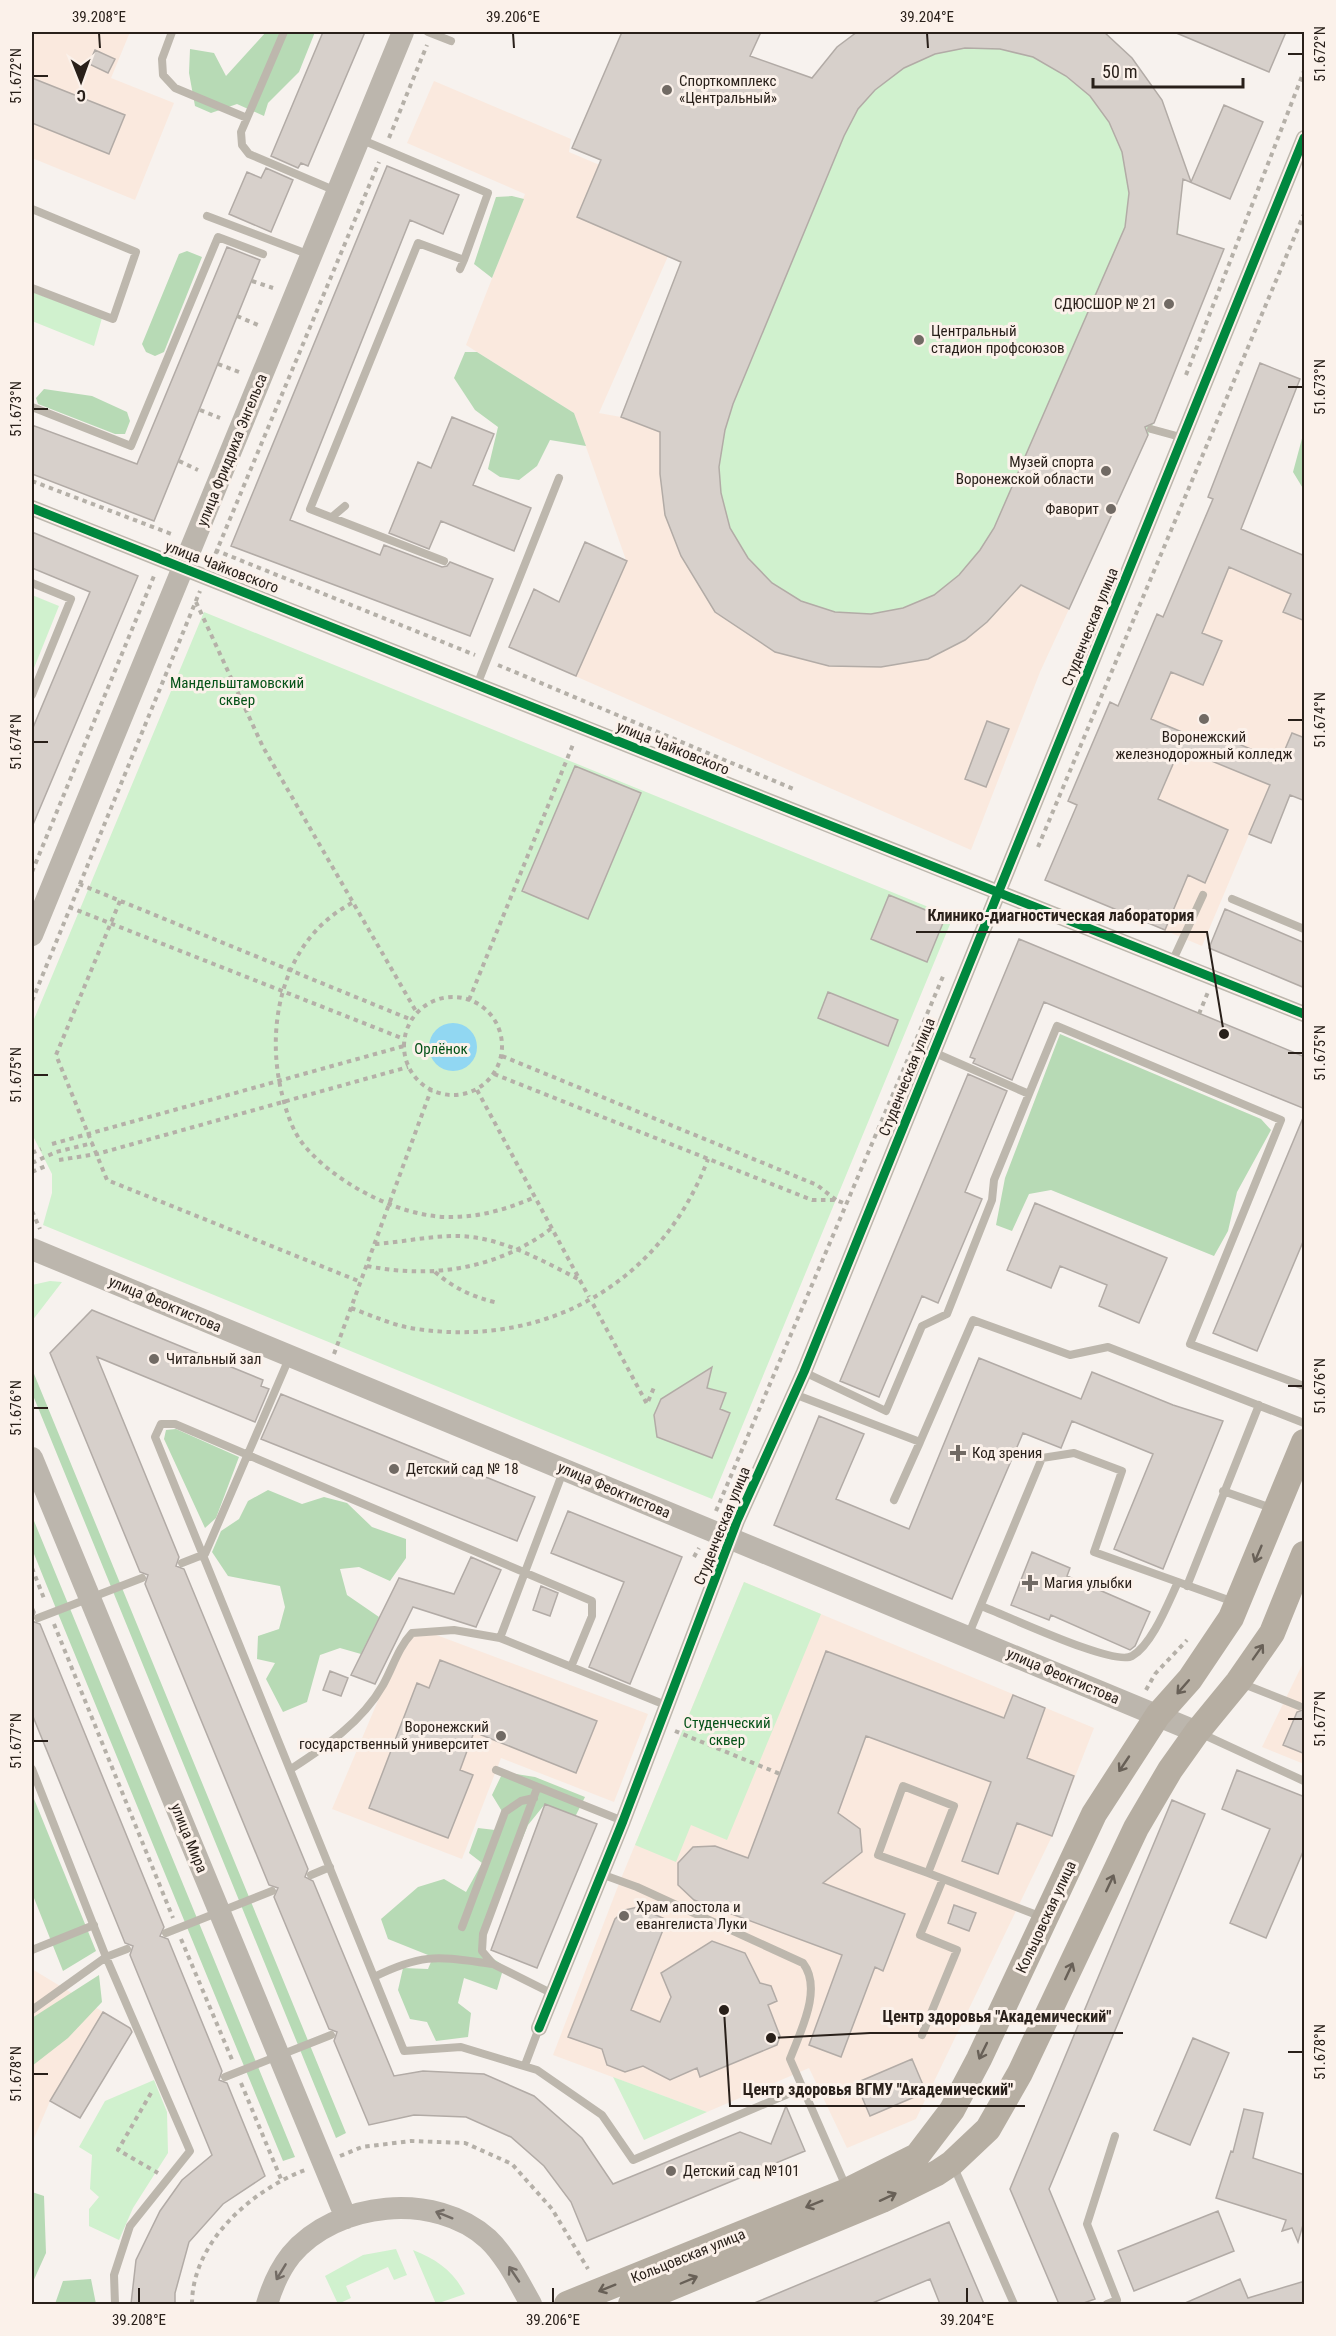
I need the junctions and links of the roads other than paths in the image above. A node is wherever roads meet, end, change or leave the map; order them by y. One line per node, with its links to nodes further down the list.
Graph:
1 (172, 32): 6 (lane)
2 (284, 32): 6 (lane)
3 (403, 32): 7 (street, улица Фридриха Энгельса)
4 (430, 32): 5 (lane)
5 (451, 41)
6 (247, 118): 9 (lane)
7 (358, 138): 9 (street, улица Фридриха Энгельса); 21 (lane)
8 (1305, 138): 17 (street, Студенческая улица)
9 (337, 191): 12 (street, улица Фридриха Энгельса)
10 (32, 208): 14 (lane)
11 (207, 216): 12 (lane)
12 (300, 252): 23 (street, улица Фридриха Энгельса)
13 (263, 254): 15 (lane)
14 (32, 288)
15 (32, 407)
16 (1151, 429): 17 (lane)
17 (1184, 438): 27 (street, Студенческая улица)
18 (559, 478): 25 (lane)
19 (345, 506): 21 (lane)
20 (32, 508): 23 (street, улица Чайковского)
21 (332, 517): 22 (lane)
22 (444, 561)
23 (184, 569): 25 (street, улица Чайковского); 31 (street, улица Фридриха Энгельса)
24 (32, 583): 26 (lane)
25 (477, 686): 27 (street, улица Чайковского)
26 (32, 695)
27 (997, 894): 32 (street, улица Чайковского); 34 (street, Студенческая улица)
28 (1203, 895): 32 (lane)
29 (1232, 899): 30 (lane)
30 (1305, 929)
31 (32, 935)
32 (1172, 962): 33 (street, улица Чайковского)
33 (1305, 1014)
34 (933, 1052): 35 (lane); 38 (street, Студенческая улица)
35 (1029, 1094): 38 (lane); 39 (lane)
36 (36, 1240): 37 (street, улица Феоктистова)
37 (290, 1355): 45 (lane); 47 (street, улица Феоктистова)
38 (804, 1372): 40 (street, Студенческая улица)
39 (1305, 1386)
40 (794, 1394): 43 (lane); 51 (street, Студенческая улица)
41 (1259, 1405): 42 (lane); 43 (lane); 48 (lane)
42 (1305, 1423)
43 (920, 1442): 49 (lane)
44 (1305, 1442): 50 (main road, Кольцовская улица)
45 (246, 1456): 52 (lane); 52 (lane); 55 (lane)
46 (32, 1458): 59 (street, улица Мира)
47 (564, 1469): 51 (street, улица Феоктистова); 55 (lane)
48 (1223, 1491): 50 (lane); 58 (lane)
49 (894, 1500)
50 (1276, 1510): 60 (main road, Кольцовская улица, one-way to 60)
51 (732, 1539): 63 (street, улица Феоктистова); 67 (street, Студенческая улица)
52 (205, 1554): 54 (lane); 71 (lane)
53 (1305, 1554): 66 (main road, Кольцовская улица, one-way to 53)
54 (182, 1563)
55 (526, 1573): 64 (lane); 65 (lane)
56 (142, 1578): 59 (lane)
57 (1178, 1582): 58 (lane); 61 (lane); 61 (lane)
58 (1187, 1586): 60 (lane)
59 (90, 1598): 62 (lane); 84 (street, улица Мира)
60 (1237, 1603): 69 (main road, Кольцовская улица, one-way to 69)
61 (981, 1606): 63 (lane)
62 (38, 1618)
63 (968, 1636): 69 (street, улица Феоктистова)
64 (500, 1638): 65 (lane); 71 (lane)
65 (571, 1667): 67 (lane)
66 (1238, 1682): 68 (lane); 70 (main road, Кольцовская улица)
67 (668, 1706): 77 (street, Студенческая улица)
68 (1299, 1706)
69 (1158, 1715): 70 (street, улица Феоктистова); 85 (main road, Кольцовская улица, one-way to 85)
70 (1197, 1732): 74 (lane); 104 (main road, Кольцовская улица, one-way to 70)
71 (291, 1768): 78 (lane)
72 (32, 1769): 86 (lane)
73 (496, 1770): 75 (lane)
74 (1305, 1781)
75 (538, 1786): 76 (lane); 77 (lane)
76 (534, 1798): 87 (lane); 92 (lane)
77 (623, 1821): 80 (street, Студенческая улица)
78 (330, 1867): 81 (lane); 93 (lane)
79 (928, 1873): 79 (lane); 82 (lane)
80 (601, 1874): 94 (street, Студенческая улица); 102 (lane)
81 (310, 1875)
82 (943, 1879): 85 (lane); 98 (lane)
83 (272, 1891): 84 (lane)
84 (219, 1912): 88 (lane); 99 (street, улица Мира)
85 (1046, 1918): 105 (main road, Кольцовская улица, one-way to 105)
86 (94, 1925): 90 (lane); 91 (lane)
87 (462, 1927)
88 (166, 1933)
89 (127, 1948): 91 (lane)
90 (32, 1950)
91 (106, 1957): 95 (lane); 107 (lane)
92 (493, 1964): 93 (lane); 94 (lane)
93 (374, 1977): 100 (lane)
94 (553, 1994): 96 (street, Студенческая улица)
95 (32, 2010)
96 (539, 2028): 100 (lane)
97 (331, 2035): 99 (lane)
98 (922, 2035)
99 (279, 2056): 101 (lane); 106 (street, улица Мира)
100 (525, 2065): 102 (lane)
101 (225, 2077)
102 (802, 2088): 105 (lane)
103 (1115, 2136): 113 (lane)
104 (952, 2163): 111 (main road, Кольцовская улица, one-way to 104); 112 (lane)
105 (847, 2191): 110 (main road, Кольцовская улица, one-way to 110)
106 (346, 2218): 108 (street, one-way to 108); 109 (street, one-way to 106)
107 (115, 2304)
108 (267, 2304)
109 (531, 2304)
110 (567, 2304)
111 (631, 2304)
112 (1014, 2304)
113 (1107, 2304)

